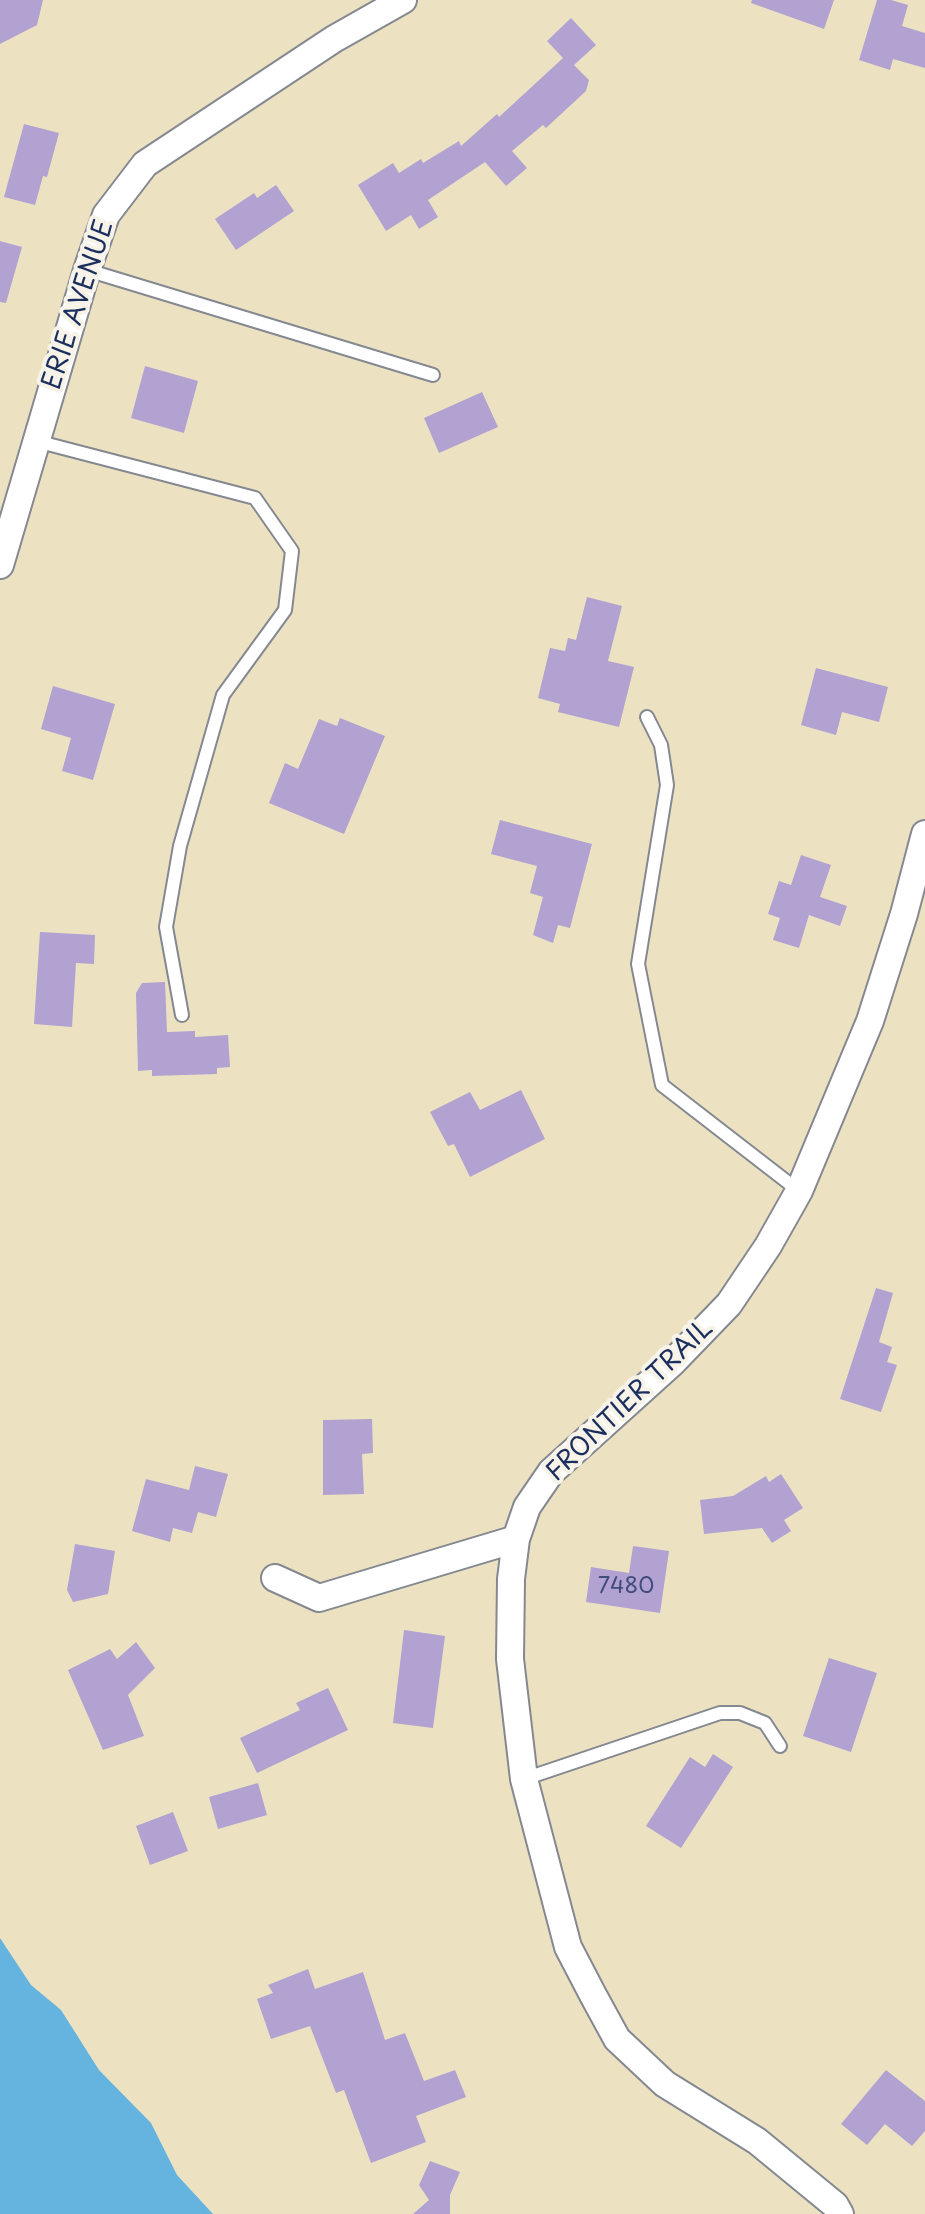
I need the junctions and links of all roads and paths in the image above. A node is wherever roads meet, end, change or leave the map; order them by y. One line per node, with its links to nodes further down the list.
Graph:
1 (403, 0): 2 (street, ERIE AVENUE)
2 (87, 270): 3 (lane); 4 (street, ERIE AVENUE)
3 (433, 375)
4 (36, 441): 5 (street, ERIE AVENUE); 8 (lane)
5 (0, 565)
6 (647, 717): 9 (lane)
7 (925, 834): 9 (street, FRONTIER TRAIL)
8 (182, 1015)
9 (799, 1191): 10 (street, FRONTIER TRAIL)
10 (516, 1539): 11 (street); 13 (street, FRONTIER TRAIL)
11 (275, 1578)
12 (780, 1746): 13 (lane)
13 (524, 1779): 14 (street, FRONTIER TRAIL)
14 (840, 2214)

